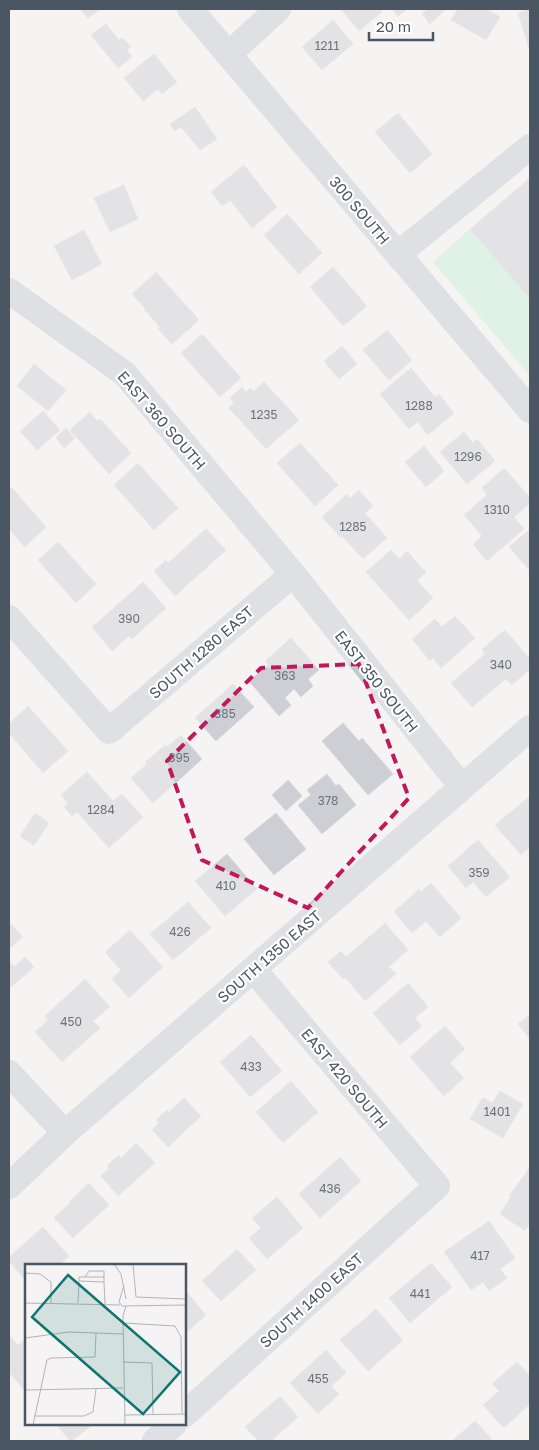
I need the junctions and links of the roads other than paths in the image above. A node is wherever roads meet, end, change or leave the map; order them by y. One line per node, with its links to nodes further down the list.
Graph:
1 (190, 9): 3 (street, 300 SOUTH)
2 (278, 9): 3 (street)
3 (229, 54): 5 (street, 300 SOUTH)
4 (530, 147): 5 (street)
5 (398, 254): 7 (street, 300 SOUTH)
6 (9, 291): 8 (street, EAST 360 SOUTH)
7 (530, 410)
8 (293, 574): 9 (street, SOUTH 1280 EAST); 11 (street, EAST 350 SOUTH)
9 (9, 618)
10 (530, 728): 11 (street, SOUTH 1350 EAST)
11 (462, 788): 12 (street, SOUTH 1350 EAST)
12 (253, 969): 14 (street, SOUTH 1350 EAST); 16 (street, EAST 420 SOUTH)
13 (9, 1073): 14 (street)
14 (65, 1133): 15 (street, SOUTH 1350 EAST)
15 (9, 1186)
16 (437, 1186): 17 (street, SOUTH 1400 EAST)
17 (186, 1413)
18 (173, 1425): 19 (street)
19 (155, 1441)

